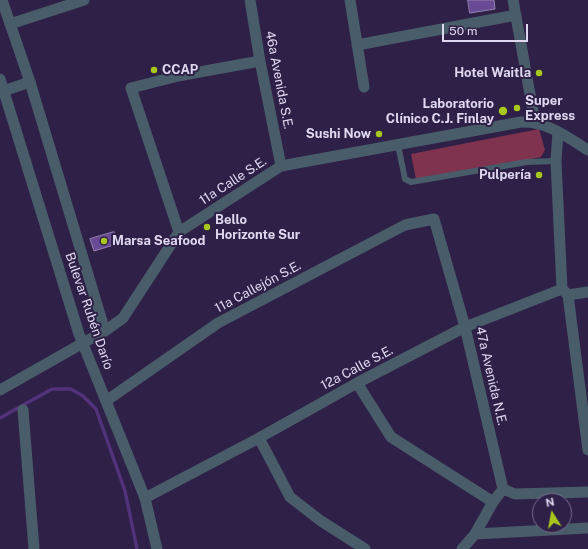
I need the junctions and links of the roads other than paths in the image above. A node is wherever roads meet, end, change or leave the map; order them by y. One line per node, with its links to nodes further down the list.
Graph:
1 (2, 0): 7 (street, Bulevar Rubén Darío)
2 (84, 0): 7 (street)
3 (250, 0): 9 (street, 46a Avenida S.E.)
4 (350, 0): 8 (street)
5 (512, 0): 6 (street)
6 (516, 15): 8 (street); 14 (street)
7 (10, 24): 11 (street, Bulevar Rubén Darío)
8 (357, 45): 12 (street)
9 (260, 61): 19 (street, 46a Avenida S.E.); 21 (street)
10 (0, 79): 13 (street, Bulevar Rubén Darío)
11 (30, 82): 13 (street); 25 (street, Bulevar Rubén Darío)
12 (364, 87)
13 (2, 91): 26 (street, Bulevar Rubén Darío)
14 (535, 122): 15 (street, 11a Calle S.E.); 16 (street, 11a Calle S.E.)
15 (558, 132): 17 (street, 11a Calle S.E.); 18 (street)
16 (398, 145): 18 (lane); 19 (street, 11a Calle S.E.)
17 (588, 150)
18 (556, 161): 22 (street)
19 (281, 166): 21 (street, 11a Calle S.E.)
20 (434, 219): 24 (street, 47a Avenida N.E.); 29 (street, 11a Callejón S.E.)
21 (179, 232): 25 (street, 11a Calle S.E.)
22 (565, 292): 23 (street, 12a Calle S.E.); 24 (street, 12a Calle S.E.); 32 (street)
23 (588, 292)
24 (465, 327): 27 (street, 12a Calle S.E.); 33 (street, 47a Avenida N.E.)
25 (105, 331): 26 (street, 11a Calle S.E.)
26 (83, 343): 28 (street, 11a Calle S.E.); 29 (street, Bulevar Rubén Darío)
27 (357, 383): 31 (street, 12a Calle S.E.); 36 (street)
28 (0, 390)
29 (106, 401): 35 (street, Bulevar Rubén Darío)
30 (23, 410): 39 (street)
31 (259, 438): 35 (street, 12a Calle S.E.); 41 (street)
32 (588, 450)
33 (503, 489): 34 (street); 36 (street)
34 (588, 492)
35 (145, 498): 40 (street, Bulevar Rubén Darío)
36 (493, 502): 38 (street)
37 (588, 528): 38 (street)
38 (475, 534): 42 (street)
39 (34, 549)
40 (157, 549)
41 (365, 549)
42 (462, 549)

